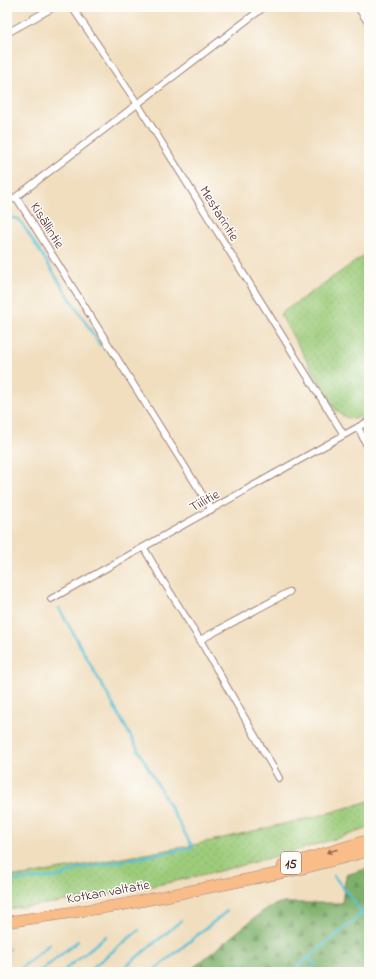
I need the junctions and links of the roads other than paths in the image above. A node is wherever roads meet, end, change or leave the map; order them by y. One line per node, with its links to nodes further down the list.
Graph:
1 (54, 7): 6 (street)
2 (72, 7): 7 (street, Mestarintie)
3 (264, 7): 7 (street, Kisällintie)
4 (359, 7): 5 (street)
5 (369, 22)
6 (7, 34)
7 (137, 103): 8 (street, Kisällintie); 12 (street, Mestarintie)
8 (16, 197): 9 (street); 14 (street, Kisällintie)
9 (7, 203)
10 (369, 421): 11 (street, Tiilitie)
11 (358, 427): 12 (street, Tiilitie); 13 (street)
12 (344, 435): 14 (street, Tiilitie)
13 (369, 450)
14 (212, 510): 15 (street, Tiilitie)
15 (144, 548): 17 (street, Tiilitie); 18 (street)
16 (289, 592): 18 (street)
17 (51, 599)
18 (200, 640): 19 (street)
19 (279, 778)
20 (369, 840): 22 (highway, Kotkan valtatie / 15, one-way to 22)
21 (369, 851): 22 (highway, Kotkan valtatie / 15)
22 (213, 886): 23 (highway, Kotkan valtatie / 15)
23 (7, 922)

